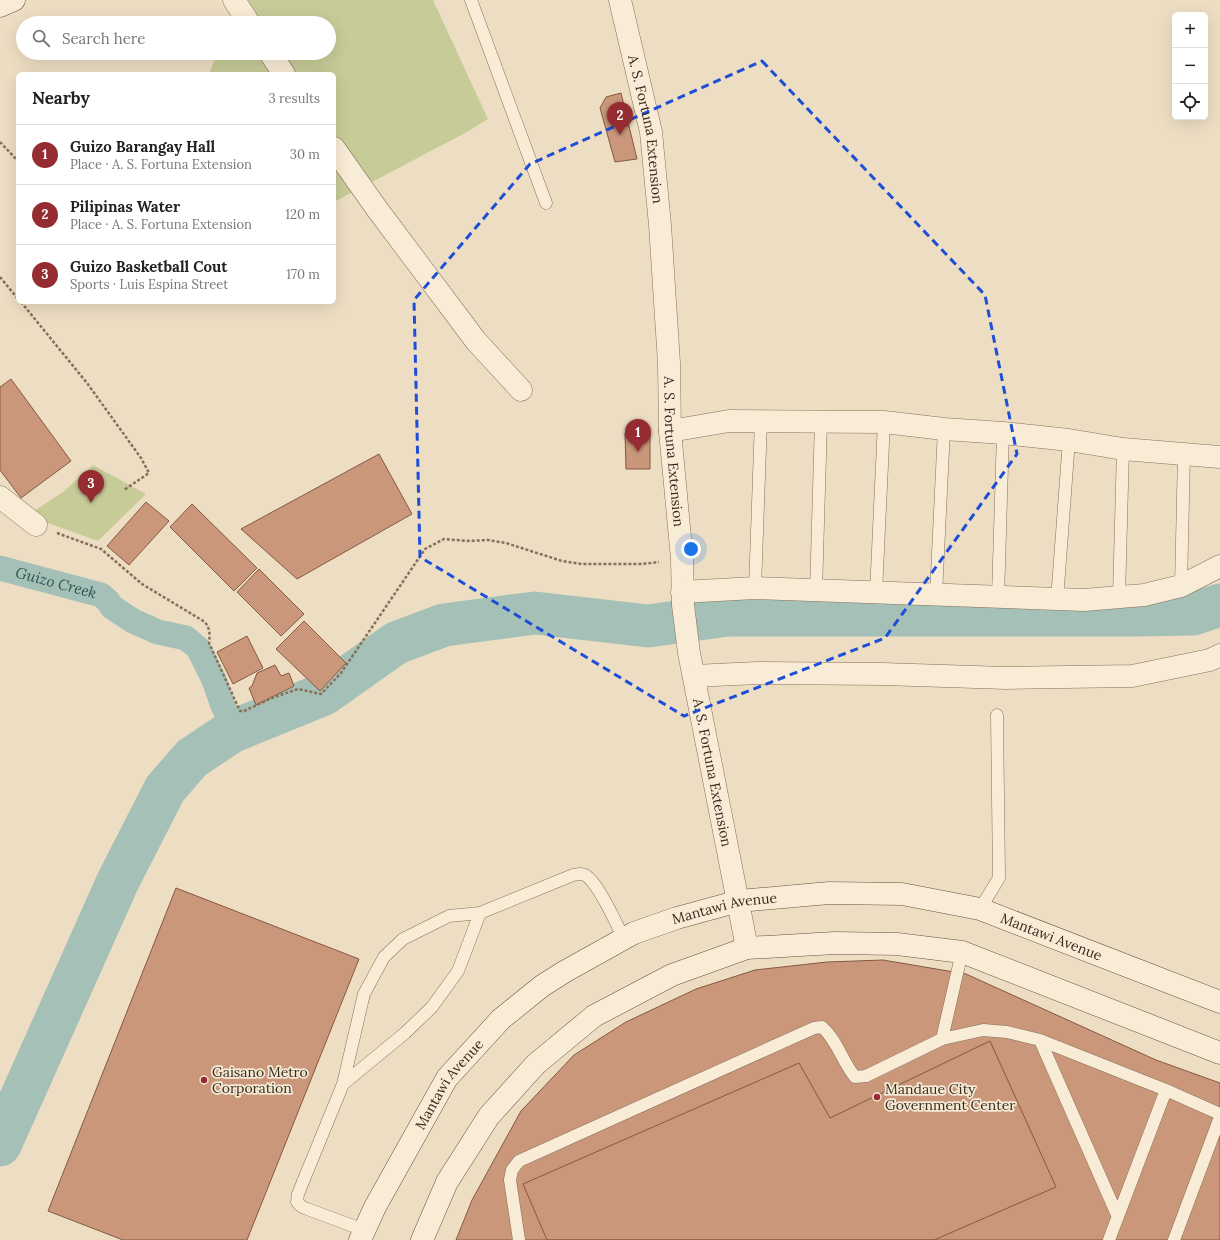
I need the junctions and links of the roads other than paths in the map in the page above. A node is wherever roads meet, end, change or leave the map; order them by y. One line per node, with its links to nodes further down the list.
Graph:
1 (14, 0): 5 (street)
2 (234, 0): 6 (street)
3 (471, 0): 10 (lane)
4 (620, 0): 16 (street, A. S. Fortuna Extension)
5 (0, 6)
6 (244, 16)
7 (275, 60): 8 (street)
8 (283, 72)
9 (336, 151): 11 (street)
10 (546, 203)
11 (521, 390)
12 (761, 420): 13 (street); 16 (street); 26 (lane)
13 (821, 421): 14 (street); 27 (lane)
14 (884, 422): 15 (street); 28 (lane)
15 (944, 429): 17 (street); 29 (lane)
16 (670, 431): 32 (street, A. S. Fortuna Extension)
17 (1003, 433): 18 (street); 30 (lane)
18 (1069, 440): 19 (street); 33 (lane)
19 (1123, 449): 20 (street); 31 (lane)
20 (1184, 454): 21 (street); 25 (lane)
21 (1220, 457)
22 (0, 497): 23 (street)
23 (36, 525)
24 (1220, 566): 25 (street)
25 (1181, 586): 31 (street)
26 (755, 588): 27 (street); 32 (street)
27 (816, 591): 28 (street)
28 (876, 593): 29 (street)
29 (936, 595): 30 (street)
30 (998, 597): 33 (street)
31 (1119, 597): 33 (street)
32 (682, 598): 35 (street, A. S. Fortuna Extension)
33 (1057, 600)
34 (1220, 655): 35 (street)
35 (694, 676): 37 (street, A. S. Fortuna Extension)
36 (997, 715): 38 (lane)
37 (739, 901): 38 (street, Mantawi Avenue); 40 (street, Mantawi Avenue); 41 (street, A. S. Fortuna Extension)
38 (980, 909): 43 (street, Mantawi Avenue)
39 (480, 913): 40 (lane); 47 (lane); 47 (lane)
40 (624, 939): 51 (street, Mantawi Avenue)
41 (747, 948): 42 (street); 52 (street)
42 (962, 952): 44 (lane); 46 (street)
43 (1220, 1002)
44 (942, 1039): 45 (lane); 53 (lane)
45 (1040, 1040): 48 (lane); 50 (lane)
46 (1220, 1053)
47 (343, 1084): 51 (lane)
48 (1166, 1090): 49 (lane); 50 (lane)
49 (1220, 1116): 55 (lane)
50 (1118, 1217): 54 (lane)
51 (362, 1235)
52 (422, 1240)
53 (519, 1240)
54 (1109, 1240)
55 (1174, 1240)

